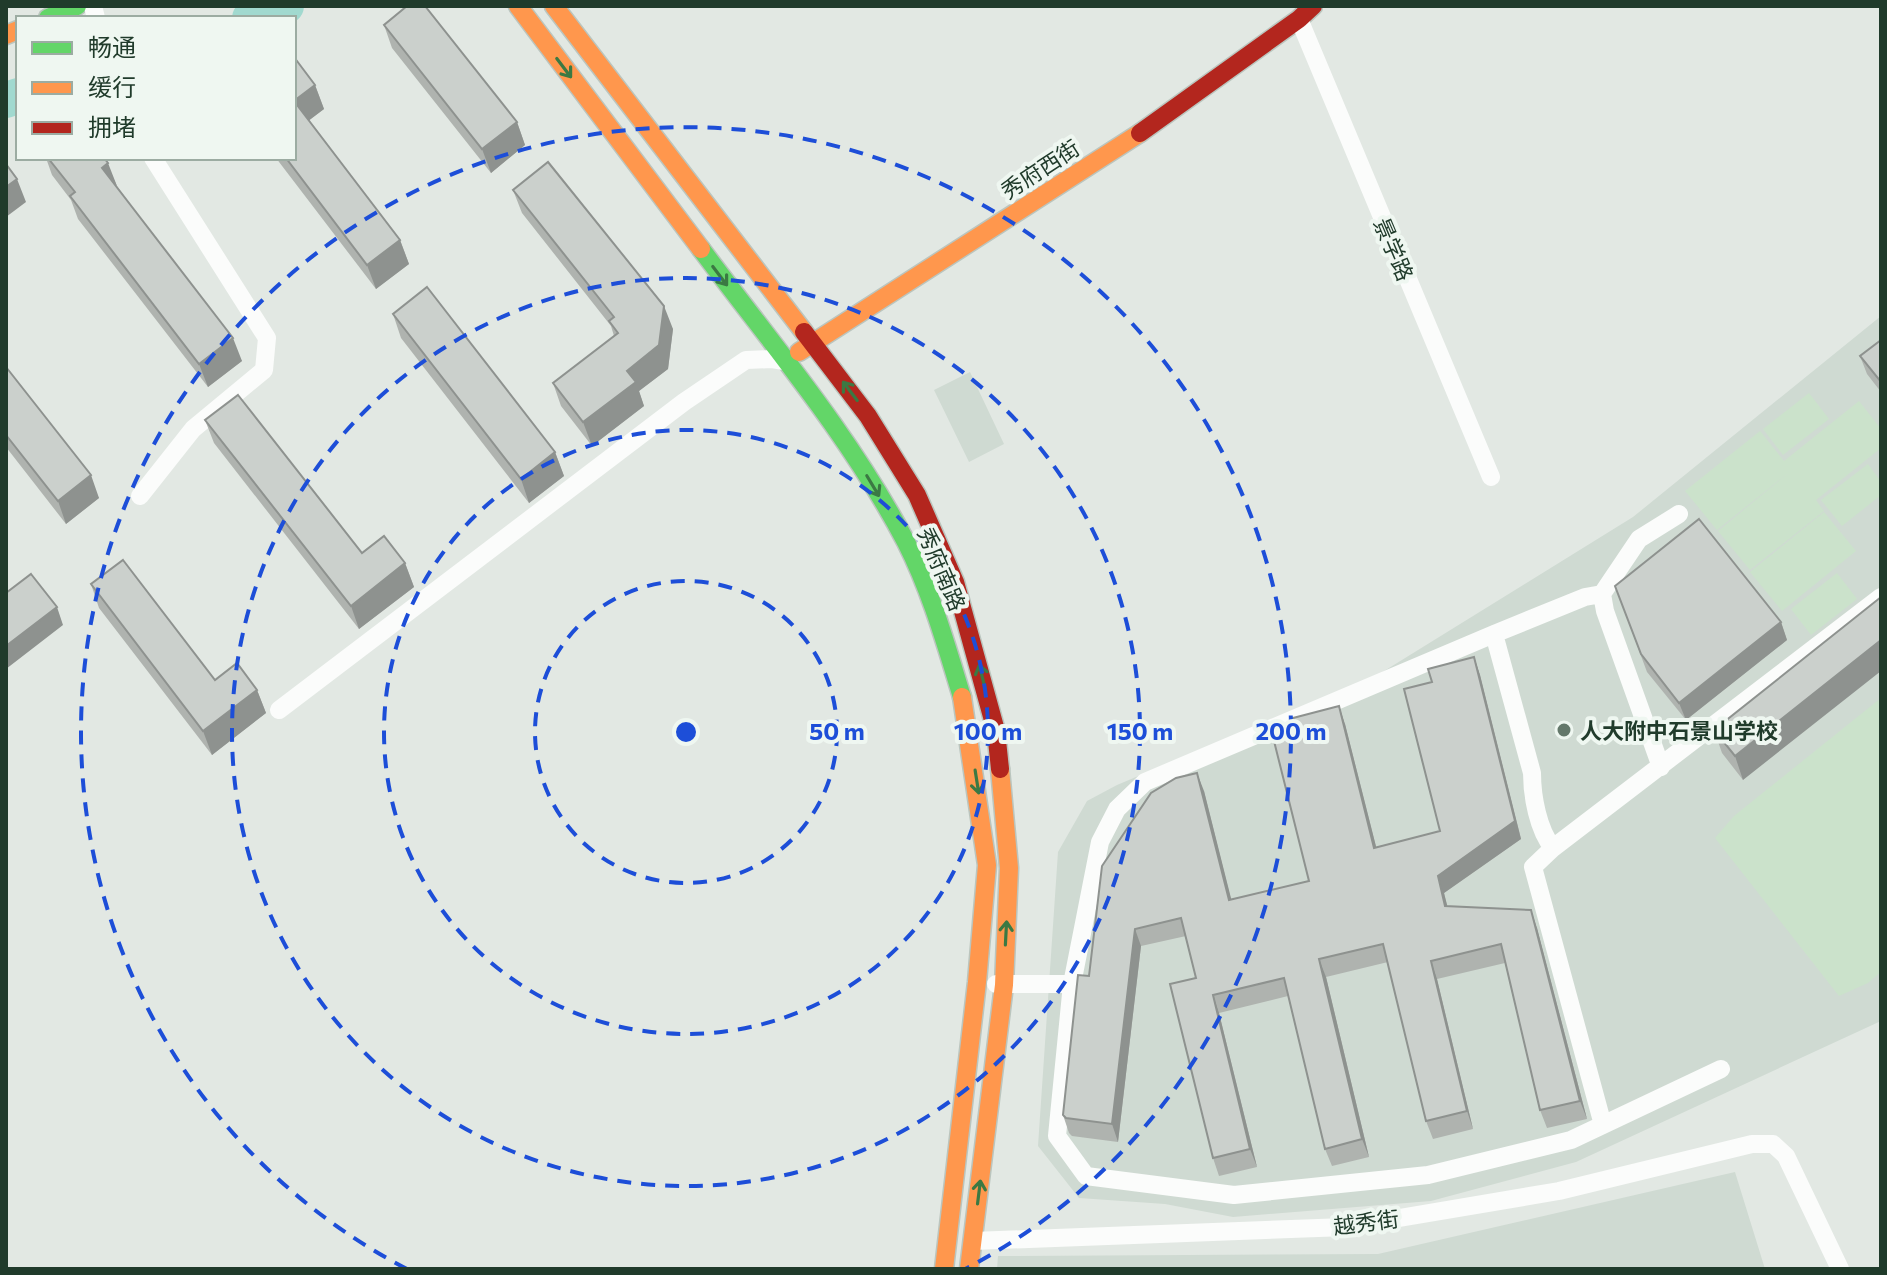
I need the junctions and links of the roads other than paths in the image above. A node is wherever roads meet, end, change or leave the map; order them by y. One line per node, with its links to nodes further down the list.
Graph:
1 (77, 6): 5 (street)
2 (518, 6): 9 (street, 秀府南路, one-way to 9)
3 (554, 6): 8 (street, 秀府南路)
4 (1313, 6): 6 (street, 秀府西街)
5 (53, 16)
6 (1299, 19): 8 (street, 秀府西街); 10 (street, 景学路)
7 (154, 160): 11 (street)
8 (813, 343): 9 (street, 秀府西街); 21 (street, 秀府南路, one-way to 8)
9 (784, 361): 16 (street); 19 (street, 秀府南路, one-way to 19)
10 (1491, 477)
11 (140, 496)
12 (1679, 514): 13 (street)
13 (1602, 594): 15 (street); 17 (street)
14 (1881, 597): 17 (street)
15 (1494, 634): 18 (street); 20 (street)
16 (279, 710)
17 (1661, 767): 18 (street)
18 (1553, 848): 23 (street)
19 (977, 982): 21 (street); 25 (street, 秀府南路)
20 (1072, 984): 21 (street); 23 (street)
21 (1004, 985): 24 (street, 秀府南路, one-way to 21)
22 (1721, 1069): 23 (street)
23 (1603, 1125)
24 (973, 1241): 26 (street, 秀府南路); 27 (street, 越秀街)
25 (944, 1269)
26 (969, 1269)
27 (1840, 1269)

